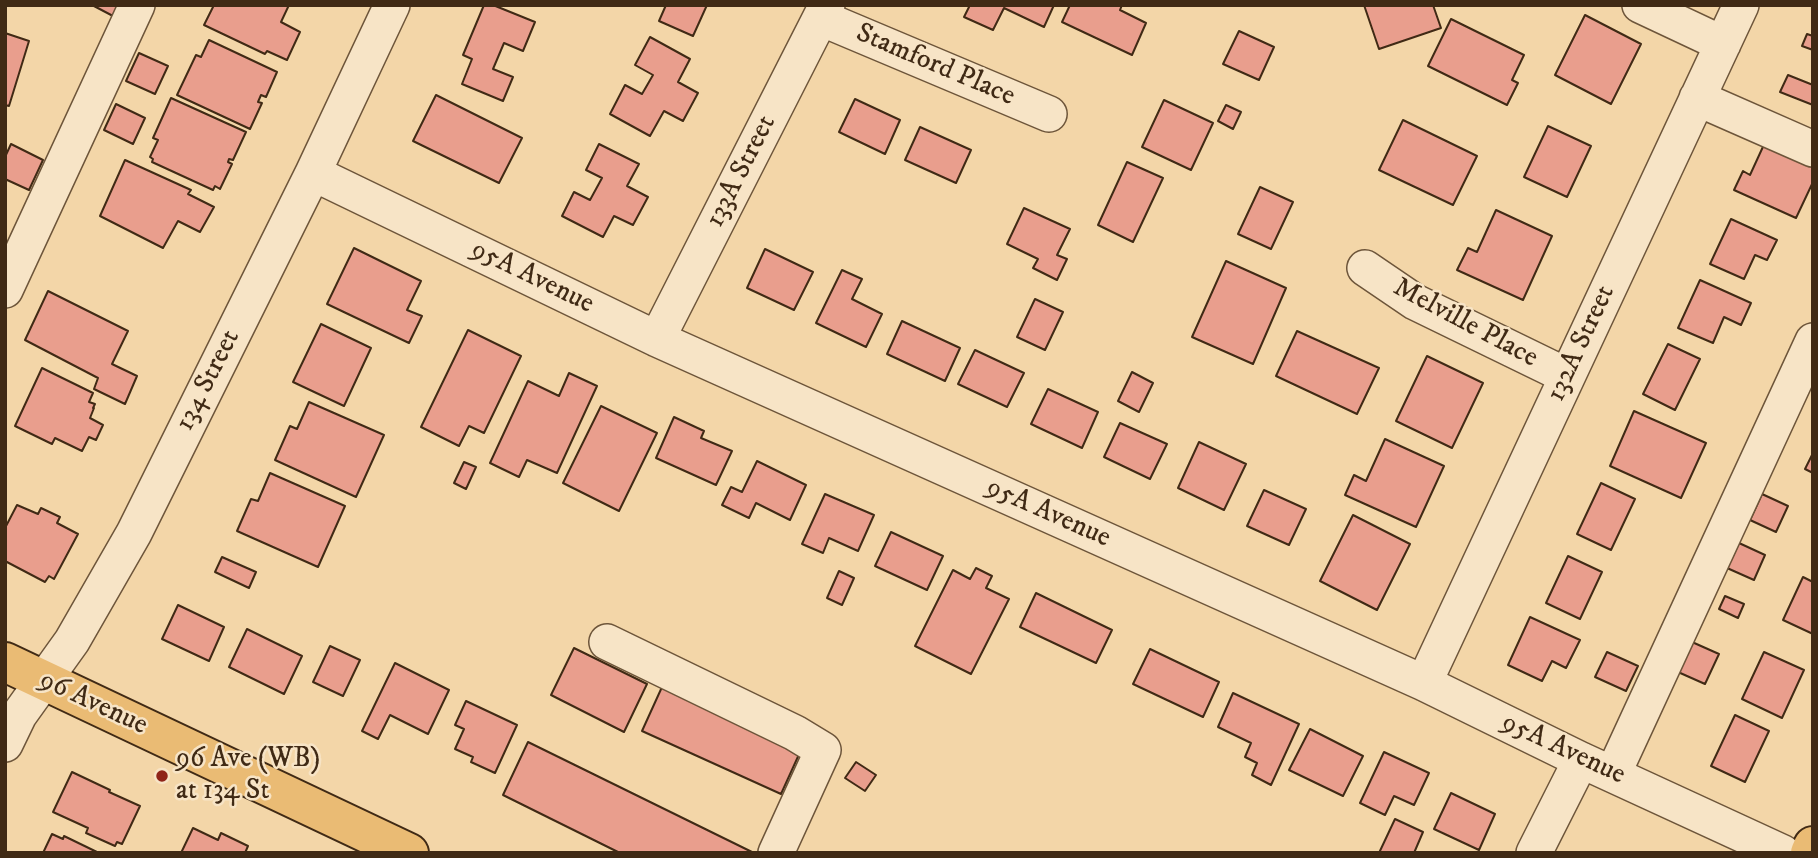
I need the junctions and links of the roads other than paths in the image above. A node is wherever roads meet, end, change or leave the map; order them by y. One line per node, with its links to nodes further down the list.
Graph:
1 (137, 5): 12 (street)
2 (392, 5): 10 (street, 134 Street)
3 (1640, 5): 6 (street)
4 (1741, 5): 6 (street, 132A Street)
5 (824, 11): 8 (street, Stamford Place); 13 (street, 133A Street)
6 (1723, 44): 7 (street, 132A Street)
7 (1697, 98): 9 (street); 15 (street, 132A Street)
8 (1049, 114)
9 (1813, 149)
10 (313, 173): 13 (street, 95A Avenue); 18 (street, 134 Street)
11 (1365, 268): 15 (street, Melville Place)
12 (5, 290)
13 (657, 339): 19 (street, 95A Avenue)
14 (1813, 341): 22 (street)
15 (1567, 376): 19 (street, 132A Street)
16 (607, 642): 25 (street)
17 (5, 662): 18 (main road, 96 Avenue)
18 (43, 681): 20 (street, 134 Street); 24 (main road, 96 Avenue)
19 (1424, 683): 21 (street, 95A Avenue)
20 (5, 744)
21 (1581, 760): 22 (street, 95A Avenue); 26 (street)
22 (1613, 774): 27 (street, 95A Avenue)
23 (1813, 846): 28 (main road)
24 (388, 848)
25 (776, 853)
26 (1534, 853)
27 (1783, 853)
28 (1810, 853)

